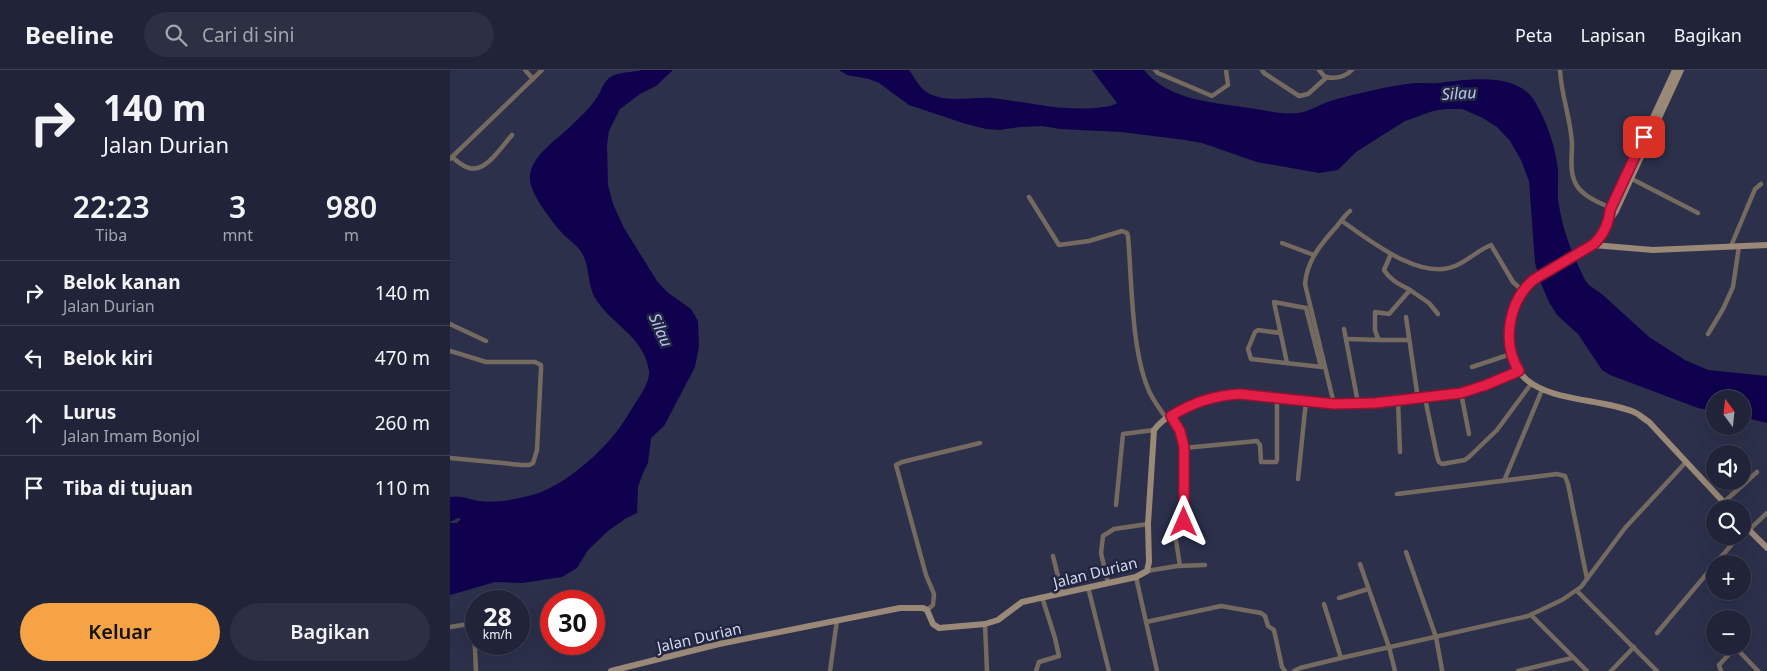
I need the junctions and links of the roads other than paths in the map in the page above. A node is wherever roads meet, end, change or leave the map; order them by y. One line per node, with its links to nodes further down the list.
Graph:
1 (525, 70): 12 (street)
2 (542, 70): 12 (street)
3 (1155, 70): 4 (street)
4 (1226, 70)
5 (1262, 70): 11 (street)
6 (1319, 70): 11 (street)
7 (1352, 70): 11 (street)
8 (1561, 70): 18 (street)
9 (1675, 70): 15 (street)
10 (1682, 70): 15 (street)
11 (1327, 77)
12 (533, 79): 14 (street)
13 (512, 135): 14 (street)
14 (451, 158)
15 (1631, 176): 18 (street); 20 (street)
16 (1761, 184): 25 (street)
17 (1029, 197): 55 (street)
18 (1614, 210): 23 (street)
19 (1350, 211): 21 (street)
20 (1698, 212)
21 (1342, 221): 26 (street); 27 (street)
22 (1282, 243): 27 (street)
23 (1594, 244): 25 (street); 29 (street)
24 (1767, 245): 25 (street)
25 (1735, 246): 35 (street)
26 (1391, 254): 28 (street); 29 (street)
27 (1314, 255): 43 (street)
28 (1410, 290): 30 (street); 37 (street)
29 (1523, 291): 41 (street)
30 (1438, 314)
31 (1406, 317): 38 (street)
32 (450, 324): 39 (street)
33 (1344, 329): 36 (street)
34 (1280, 333): 42 (street); 42 (street); 43 (street)
35 (1708, 334)
36 (1347, 339): 37 (street); 53 (street)
37 (1381, 340): 38 (street)
38 (1409, 340): 50 (street)
39 (486, 341)
40 (450, 351): 61 (street)
41 (1511, 354): 44 (street); 45 (street)
42 (1288, 363): 43 (street)
43 (1323, 367): 54 (street)
44 (1472, 367)
45 (1519, 371): 46 (street); 48 (street)
46 (1531, 384): 47 (street); 50 (street)
47 (1542, 390): 62 (street); 65 (street)
48 (1461, 393): 50 (street); 57 (street)
49 (1277, 398): 51 (street); 55 (street); 59 (street)
50 (1422, 398): 52 (street)
51 (1306, 401): 54 (street); 64 (street)
52 (1398, 401): 53 (street); 60 (street)
53 (1358, 403): 54 (street)
54 (1334, 404)
55 (1169, 418): 56 (street); 59 (street)
56 (1154, 430): 69 (street); 71 (street, Jalan Durian)
57 (1469, 434)
58 (980, 443): 94 (street)
59 (1184, 448): 81 (street)
60 (1400, 452)
61 (450, 458)
62 (1686, 462): 67 (street); 85 (street)
63 (1757, 472): 68 (street)
64 (1298, 479)
65 (1504, 482): 66 (street); 85 (street)
66 (1397, 494)
67 (1722, 500)
68 (1726, 500)
69 (1116, 506)
70 (1767, 513): 72 (street)
71 (1148, 524): 82 (street, Jalan Durian); 86 (street)
72 (1751, 524)
73 (1751, 533): 75 (street)
74 (1731, 545): 77 (street)
75 (1767, 548)
76 (1406, 552): 101 (street)
77 (1723, 555)
78 (1053, 556): 90 (street)
79 (1360, 564): 88 (street)
80 (1206, 565): 81 (street)
81 (1180, 566): 82 (street)
82 (1147, 571): 84 (street, Jalan Durian)
83 (1706, 575): 100 (street)
84 (1136, 577): 86 (street, Jalan Durian); 97 (street)
85 (1587, 579): 89 (street)
86 (1108, 583): 87 (street, Jalan Durian)
87 (1088, 587): 90 (street, Jalan Durian); 113 (street)
88 (1368, 589): 92 (street); 103 (street)
89 (1577, 591): 95 (street); 102 (street)
90 (1062, 592): 91 (street, Jalan Durian)
91 (1042, 597): 98 (street, Jalan Durian); 112 (street)
92 (1339, 598)
93 (1324, 604): 104 (street)
94 (927, 610): 96 (street, Jalan Durian); 98 (street, Jalan Durian)
95 (1531, 615): 101 (street); 105 (street)
96 (837, 620): 109 (street, Jalan Durian); 110 (street)
97 (1146, 622): 114 (street); 115 (street)
98 (985, 624): 111 (street)
99 (450, 627): 108 (street)
100 (1657, 633)
101 (1436, 637): 103 (street); 107 (street)
102 (1634, 647): 119 (street); 120 (street)
103 (1389, 648): 104 (street); 116 (street)
104 (1341, 658): 106 (street)
105 (1572, 658): 117 (street); 118 (street)
106 (1296, 670)
107 (1442, 670)
108 (476, 671)
109 (611, 671)
110 (830, 671)
111 (987, 671)
112 (1036, 671)
113 (1109, 671)
114 (1157, 671)
115 (1285, 671)
116 (1395, 671)
117 (1518, 671)
118 (1587, 671)
119 (1611, 671)
120 (1657, 671)
121 (1721, 671): 122 (street)
122 (1758, 671)

